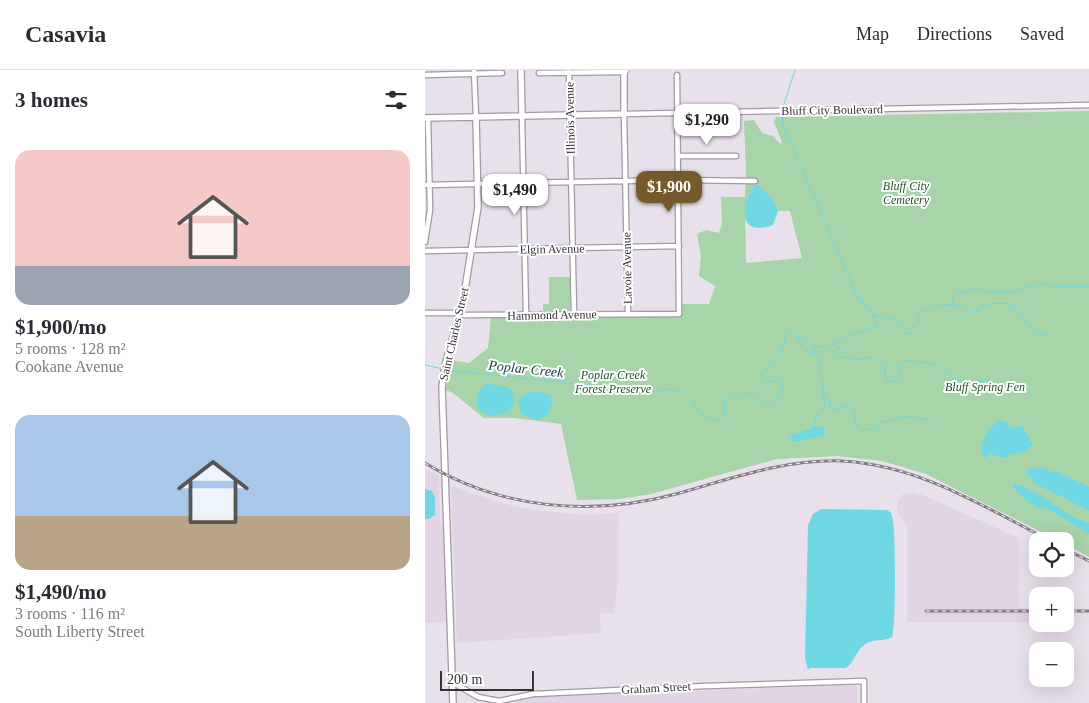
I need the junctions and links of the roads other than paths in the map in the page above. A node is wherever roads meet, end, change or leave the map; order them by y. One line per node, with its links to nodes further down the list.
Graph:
1 (521, 70): 13 (main road)
2 (625, 71): 5 (street); 11 (main road, Lavoie Avenue)
3 (474, 72): 6 (street); 8 (street); 14 (street, Saint Charles Street)
4 (539, 72): 5 (street)
5 (569, 72): 12 (street, Illinois Avenue)
6 (502, 73)
7 (677, 74): 10 (street)
8 (425, 75)
9 (1089, 105): 10 (street, Bluff City Boulevard)
10 (678, 112): 11 (street, Bluff City Boulevard); 16 (street)
11 (624, 114): 12 (main road, Bluff City Boulevard); 19 (street, Lavoie Avenue)
12 (569, 115): 13 (main road, Bluff City Boulevard); 21 (street, Illinois Avenue)
13 (522, 116): 14 (main road, Bluff City Boulevard); 22 (street)
14 (476, 117): 15 (main road, Bluff City Boulevard); 23 (main road, Saint Charles Street)
15 (427, 118): 24 (street)
16 (678, 156): 17 (street); 18 (street)
17 (736, 156)
18 (678, 180): 19 (street); 20 (street); 26 (street)
19 (626, 181): 21 (street); 27 (street, Lavoie Avenue)
20 (755, 181)
21 (571, 182): 22 (street); 28 (street, Illinois Avenue)
22 (524, 183): 23 (street); 29 (street)
23 (477, 184): 24 (street); 30 (main road, Saint Charles Street)
24 (427, 185): 25 (street)
25 (425, 242)
26 (679, 246): 27 (street, Elgin Avenue); 35 (street, Hammond Avenue)
27 (627, 247): 28 (street, Elgin Avenue); 35 (street, Lavoie Avenue)
28 (572, 248): 29 (street, Elgin Avenue); 34 (street, Illinois Avenue)
29 (525, 249): 30 (street, Elgin Avenue); 36 (street)
30 (471, 250): 31 (street, Elgin Avenue); 33 (main road, Saint Charles Street)
31 (425, 251)
32 (425, 313): 33 (street, Hammond Avenue)
33 (459, 314): 36 (street, Hammond Avenue); 37 (main road, Saint Charles Street)
34 (574, 314): 35 (street, Hammond Avenue); 36 (street, Hammond Avenue)
35 (628, 314)
36 (527, 315)
37 (452, 682): 38 (main road, Saint Charles Street); 39 (street, Graham Street)
38 (453, 703)
39 (864, 703)

